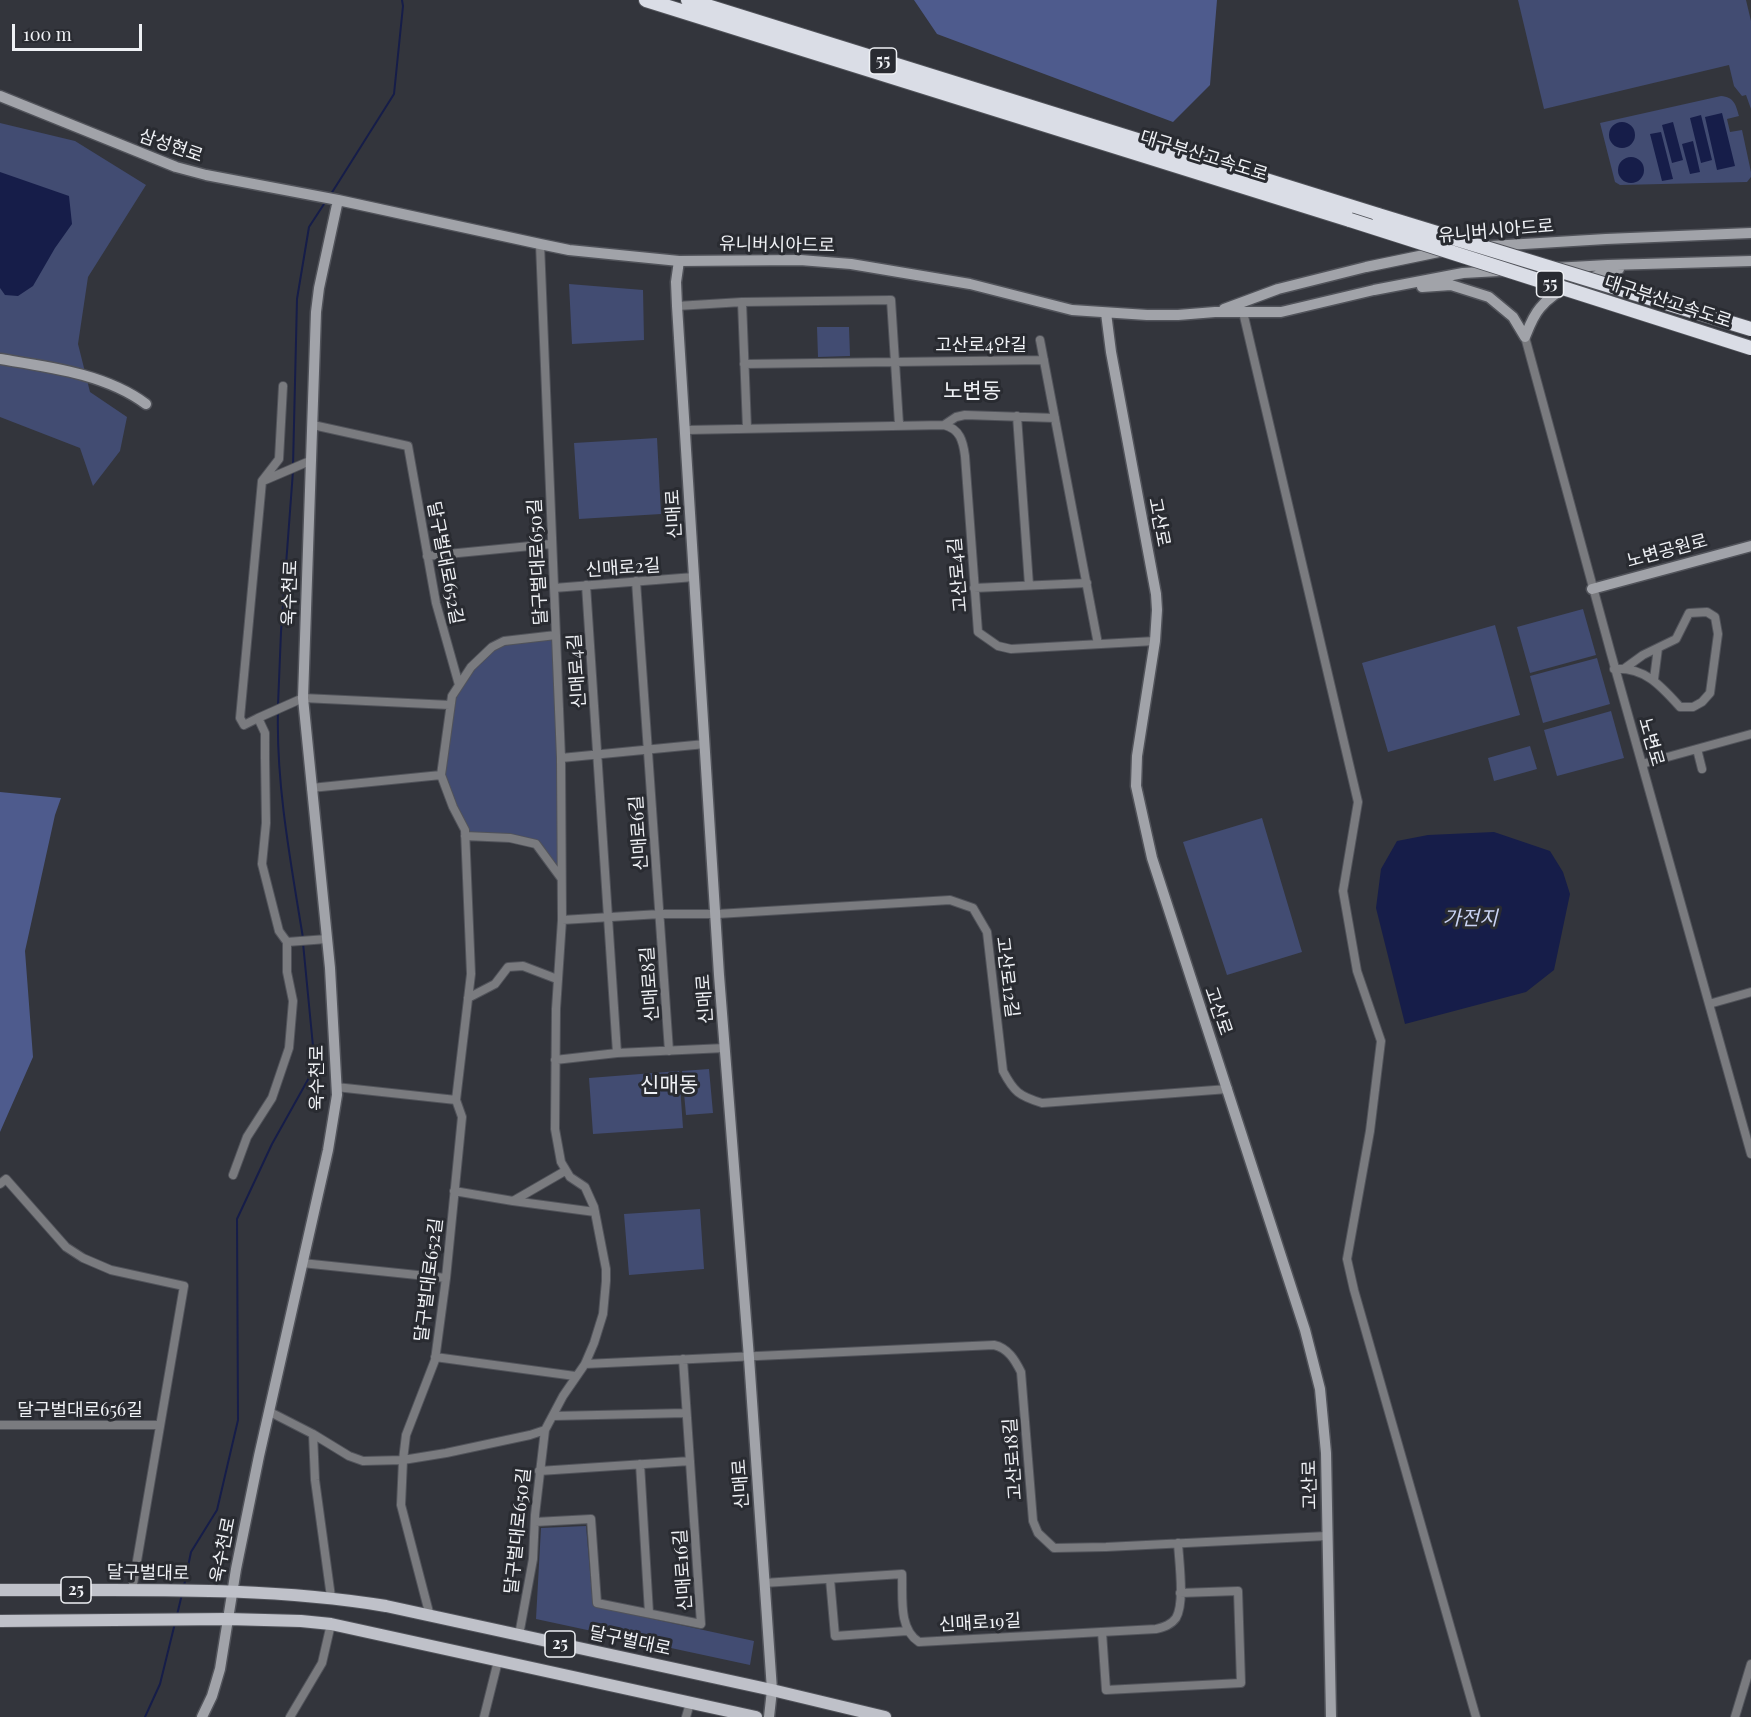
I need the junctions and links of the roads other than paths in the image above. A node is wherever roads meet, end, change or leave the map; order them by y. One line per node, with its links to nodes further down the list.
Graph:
1 (646, 0): 4 (highway, 대구부산고속도로 / 55)
2 (688, 0): 4 (highway, 대구부산고속도로 / 55)
3 (0, 96): 6 (main road, 삼성현로)
4 (1056, 122): 5 (highway, 대구부산고속도로 / 55)
5 (1113, 140): 18 (highway, 대구부산고속도로 / 55, bridge); 21 (highway, 대구부산고속도로 / 55, bridge)
6 (338, 200): 8 (main road, 유니버시아드로); 32 (main road, 욱수천로)
7 (1751, 233): 15 (main road, 유니버시아드로)
8 (540, 244): 9 (main road, 유니버시아드로); 37 (street, 달구벌대로650길)
9 (679, 261): 14 (main road, 신매로); 17 (main road, 유니버시아드로)
10 (1751, 261): 11 (main road, 유니버시아드로)
11 (1637, 264): 12 (main road, 유니버시아드로); 19 (main road)
12 (1374, 290): 16 (main road, 유니버시아드로); 19 (main road)
13 (742, 302): 14 (street); 23 (street); 25 (street)
14 (677, 306): 34 (main road, 신매로)
15 (1215, 312): 16 (main road, 유니버시아드로); 17 (main road, 유니버시아드로)
16 (1243, 312): 143 (street)
17 (1106, 313): 49 (main road, 고산로)
18 (1751, 329)
19 (1525, 337): 47 (street, 노변로)
20 (1040, 340): 24 (street)
21 (1751, 348)
22 (0, 359): 27 (main road)
23 (895, 360): 24 (street, 고산로4안길); 25 (street, 고산로4안길); 30 (street)
24 (1044, 360): 29 (street, 고산로4안길)
25 (744, 364): 33 (street)
26 (283, 386): 36 (street)
27 (146, 404)
28 (1017, 416): 29 (street); 31 (street); 44 (street)
29 (1055, 418): 42 (street, 고산로4안길)
30 (898, 424): 31 (street); 33 (street)
31 (944, 424): 46 (street, 고산로4길)
32 (313, 425): 35 (main road, 욱수천로); 39 (street, 달구벌대로652길)
33 (747, 428): 34 (street)
34 (686, 430): 40 (main road, 신매로)
35 (312, 460): 36 (street); 56 (main road, 욱수천로)
36 (262, 481): 58 (street)
37 (551, 544): 39 (street); 45 (street, 달구벌대로650길)
38 (1751, 546): 47 (main road, 노변공원로)
39 (427, 556): 55 (street, 달구벌대로652길)
40 (694, 577): 41 (street, 신매로2길); 60 (main road, 신매로)
41 (636, 581): 43 (street, 신매로2길); 62 (street)
42 (1087, 583): 44 (street); 50 (street, 고산로4안길)
43 (586, 585): 45 (street, 신매로2길); 63 (street, 신매로4길)
44 (1029, 585): 46 (street)
45 (554, 588): 48 (street, 달구벌대로650길)
46 (974, 588): 50 (street, 고산로4길)
47 (1592, 589): 53 (street, 노변로)
48 (556, 635): 55 (street, 달구벌대로652길); 64 (street, 달구벌대로650길)
49 (1155, 641): 50 (street, 고산로4길); 86 (main road, 고산로)
50 (1098, 644)
51 (1658, 648): 52 (street); 54 (street); 54 (street)
52 (1625, 668): 53 (street); 54 (street)
53 (1614, 669): 65 (street, 노변로)
54 (1654, 679)
55 (459, 686): 57 (street, 달구벌대로652길)
56 (303, 698): 57 (street); 58 (street); 68 (main road, 욱수천로)
57 (450, 705): 67 (street, 달구벌대로652길)
58 (258, 718): 76 (street)
59 (1751, 734): 61 (street)
60 (705, 744): 62 (street); 72 (main road, 신매로)
61 (1697, 749): 65 (street); 66 (street)
62 (647, 750): 63 (street); 71 (street, 신매로6길)
63 (598, 754): 64 (street); 73 (street, 신매로6길)
64 (561, 758): 70 (street, 달구벌대로650길)
65 (1642, 764): 80 (street, 노변로)
66 (1702, 769)
67 (441, 775): 68 (street); 69 (street, 달구벌대로652길)
68 (311, 788): 75 (main road, 욱수천로)
69 (465, 836): 70 (street); 79 (street, 달구벌대로652길)
70 (561, 878): 74 (street, 달구벌대로650길)
71 (660, 914): 72 (street); 73 (street); 82 (street, 신매로8길)
72 (717, 914): 81 (main road, 신매로); 86 (street, 고산로12길)
73 (607, 918): 74 (street); 83 (street)
74 (562, 920): 77 (street, 달구벌대로650길)
75 (327, 939): 76 (street); 85 (main road, 욱수천로)
76 (287, 942): 90 (street)
77 (557, 979): 79 (street); 84 (street, 달구벌대로650길)
78 (1751, 992): 80 (street)
79 (468, 998): 87 (street, 달구벌대로652길)
80 (1709, 1004): 88 (street, 노변로)
81 (725, 1048): 82 (street); 98 (main road, 신매로)
82 (669, 1051): 83 (street)
83 (617, 1053): 84 (street)
84 (555, 1060): 89 (street, 달구벌대로650길)
85 (336, 1087): 87 (street); 95 (main road, 욱수천로)
86 (1227, 1089): 114 (main road, 고산로)
87 (456, 1100): 92 (street, 달구벌대로652길)
88 (1751, 1154)
89 (565, 1171): 93 (street); 94 (street, 달구벌대로650길)
90 (233, 1175)
91 (0, 1184): 106 (street, 달구벌대로656길)
92 (454, 1191): 93 (street); 96 (street, 달구벌대로652길)
93 (513, 1201): 94 (street)
94 (595, 1212): 100 (street, 달구벌대로650길)
95 (302, 1263): 96 (street); 102 (main road, 욱수천로)
96 (447, 1278): 97 (street, 달구벌대로652길)
97 (435, 1357): 101 (street); 109 (street, 달구벌대로652길)
98 (749, 1358): 99 (street); 115 (street, 고산로18길); 117 (main road, 신매로)
99 (683, 1359): 100 (street); 103 (street, 신매로16길)
100 (585, 1364): 101 (street, 달구벌대로650길)
101 (575, 1376): 104 (street, 달구벌대로650길)
102 (270, 1412): 108 (street); 120 (main road, 욱수천로)
103 (686, 1413): 104 (street); 110 (street, 신매로16길)
104 (553, 1416): 107 (street, 달구벌대로650길)
105 (0, 1425): 106 (street, 달구벌대로656길)
106 (160, 1425): 119 (street, 달구벌대로656길)
107 (545, 1430): 109 (street); 112 (street, 달구벌대로650길)
108 (313, 1434): 109 (street); 122 (street)
109 (403, 1460): 124 (street, 달구벌대로652길)
110 (690, 1461): 111 (street); 123 (street, 신매로16길)
111 (640, 1464): 112 (street); 123 (street, 신매로16길)
112 (539, 1471): 113 (street, 달구벌대로650길)
113 (535, 1522): 123 (street, 신매로16길); 130 (street, 달구벌대로650길)
114 (1327, 1536): 115 (street, 고산로18길); 142 (main road, 고산로)
115 (1178, 1543): 121 (street, 신매로19길)
116 (830, 1579): 117 (street); 128 (street); 128 (street)
117 (764, 1583): 133 (main road, 신매로)
118 (0, 1590): 119 (main road, 달구벌대로 / 25)
119 (132, 1590): 120 (main road, 달구벌대로 / 25)
120 (232, 1592): 122 (main road, 달구벌대로 / 25); 125 (main road, 욱수천로)
121 (1180, 1593): 129 (street, 신매로19길); 129 (street)
122 (331, 1597): 124 (main road, 달구벌대로 / 25)
123 (649, 1613)
124 (430, 1616): 130 (main road, 달구벌대로 / 25)
125 (228, 1620): 126 (main road); 127 (main road, 25); 135 (main road, 욱수천로)
126 (0, 1621)
127 (331, 1624): 131 (main road, 25); 136 (street)
128 (907, 1631): 129 (street, 신매로19길)
129 (1102, 1632)
130 (519, 1635): 133 (main road, 달구벌대로 / 25)
131 (498, 1660): 134 (main road, 25); 137 (street)
132 (1751, 1666): 144 (street)
133 (772, 1690): 140 (main road, 신매로); 141 (main road, 달구벌대로 / 25)
134 (690, 1703): 138 (street); 139 (main road, 25)
135 (202, 1717)
136 (290, 1717)
137 (484, 1717)
138 (686, 1717)
139 (756, 1717)
140 (769, 1717)
141 (885, 1717)
142 (1331, 1717)
143 (1476, 1717)
144 (1735, 1717)

